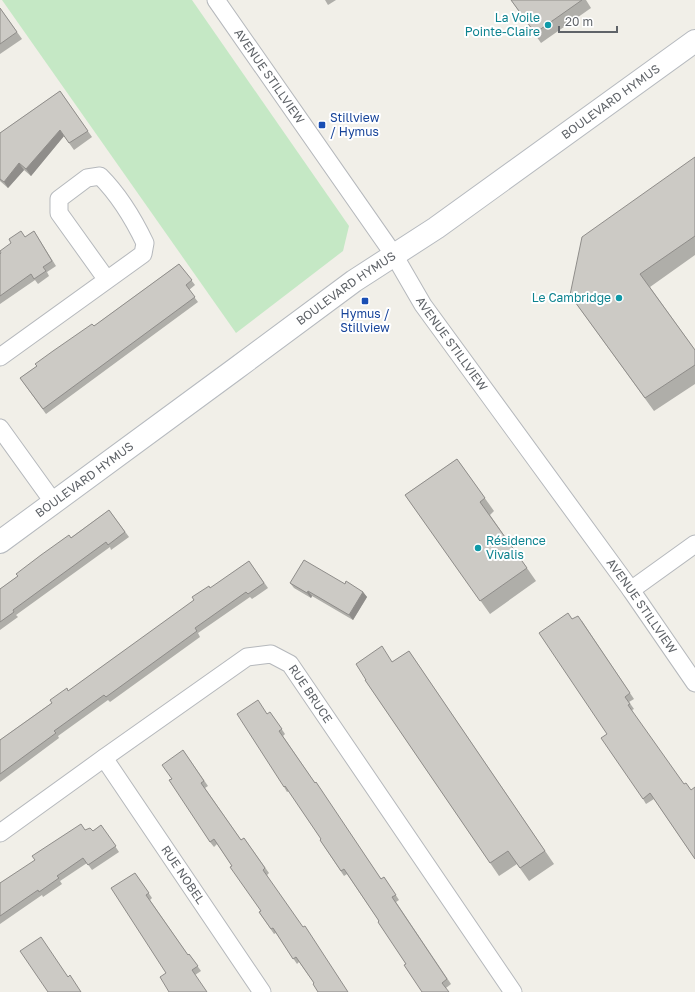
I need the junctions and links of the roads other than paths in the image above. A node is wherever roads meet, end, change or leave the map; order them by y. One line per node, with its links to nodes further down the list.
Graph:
1 (216, 0): 3 (street, AVENUE STILLVIEW)
2 (695, 41): 3 (street, BOULEVARD HYMUS)
3 (394, 255): 7 (street, BOULEVARD HYMUS); 10 (street, AVENUE STILLVIEW)
4 (107, 280): 4 (street); 5 (street)
5 (0, 357)
6 (0, 428): 7 (street)
7 (54, 503): 8 (street, BOULEVARD HYMUS)
8 (0, 542)
9 (695, 544): 10 (street)
10 (631, 590): 11 (street, AVENUE STILLVIEW)
11 (695, 683)
12 (104, 758): 13 (street, RUE BRUCE); 14 (street, RUE NOBEL); 15 (street, RUE BRUCE)
13 (0, 833)
14 (262, 992)
15 (513, 992)

